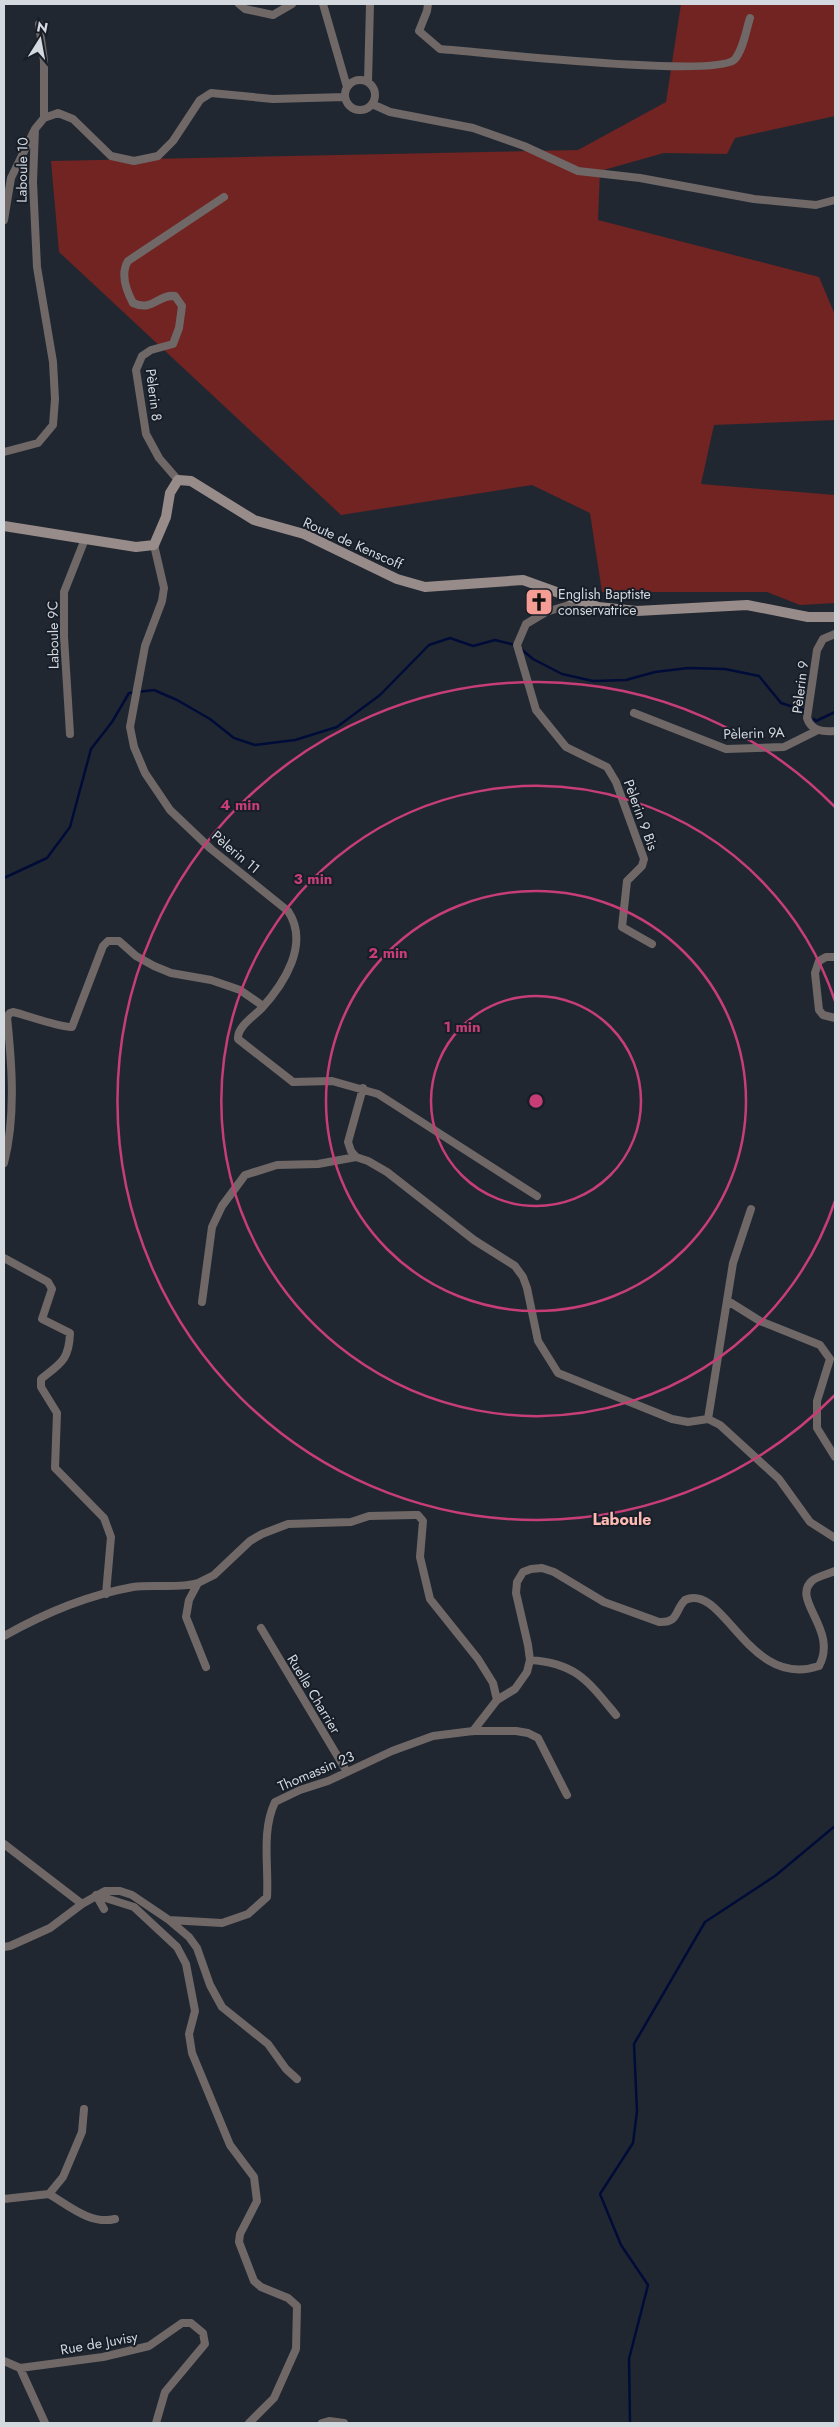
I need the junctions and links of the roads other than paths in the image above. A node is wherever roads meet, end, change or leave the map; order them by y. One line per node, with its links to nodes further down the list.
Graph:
1 (239, 4): 2 (street)
2 (292, 4)
3 (323, 4): 9 (street)
4 (370, 4): 8 (street)
5 (428, 4): 6 (street)
6 (750, 18)
7 (39, 24): 12 (street)
8 (368, 82): 9 (street); 11 (street)
9 (347, 86): 10 (street)
10 (345, 97): 11 (street); 12 (street)
11 (372, 104): 15 (street)
12 (44, 118): 13 (street, Laboule 10)
13 (35, 129): 16 (street); 17 (street, Laboule 10)
14 (224, 197): 18 (street, Pèlerin 8)
15 (835, 200)
16 (4, 220)
17 (4, 452)
18 (178, 480): 21 (main road); 22 (main road, Route de Kenscoff)
19 (4, 526): 20 (main road)
20 (85, 539): 21 (main road); 28 (street, Laboule 9C)
21 (154, 546): 31 (street, Pèlerin 11)
22 (582, 601): 23 (main road, Route de Kenscoff); 29 (street, Pèlerin 9 Bis)
23 (835, 618)
24 (835, 634): 26 (street, Pèlerin 9)
25 (634, 713): 26 (street, Pèlerin 9A)
26 (818, 730): 27 (street, Pèlerin 9)
27 (835, 730)
28 (70, 734)
29 (652, 944)
30 (835, 957): 32 (street)
31 (263, 1006): 33 (street, Pèlerin 11); 35 (street)
32 (835, 1018)
33 (363, 1088): 34 (street); 36 (street)
34 (356, 1156): 40 (street); 41 (street)
35 (4, 1163)
36 (537, 1196)
37 (751, 1209): 39 (street)
38 (4, 1258): 46 (street)
39 (728, 1301): 41 (street); 42 (street)
40 (202, 1302)
41 (708, 1419): 43 (street)
42 (835, 1457)
43 (835, 1538)
44 (835, 1571): 49 (street)
45 (198, 1583): 46 (street); 50 (street); 51 (street)
46 (106, 1594): 48 (street)
47 (261, 1628): 54 (street, Ruelle Charrier)
48 (4, 1636)
49 (530, 1660): 51 (street); 52 (street)
50 (206, 1667)
51 (497, 1700): 53 (street)
52 (616, 1715)
53 (472, 1730): 54 (street, Thomassin 23); 55 (street, Thomassin 23)
54 (346, 1772): 60 (street, Thomassin 23)
55 (567, 1794)
56 (4, 1844): 58 (street)
57 (96, 1895): 58 (street); 59 (street); 60 (street); 71 (street)
58 (82, 1904): 61 (street)
59 (104, 1910)
60 (169, 1920): 62 (street)
61 (4, 1947)
62 (296, 2079)
63 (84, 2108): 64 (street)
64 (49, 2194): 65 (street); 66 (street)
65 (4, 2199)
66 (115, 2219)
67 (4, 2361): 68 (street)
68 (20, 2368): 69 (street); 70 (street, Rue de Juvisy)
69 (45, 2423)
70 (156, 2423)
71 (248, 2423)
72 (322, 2423): 73 (street)
73 (344, 2423)

